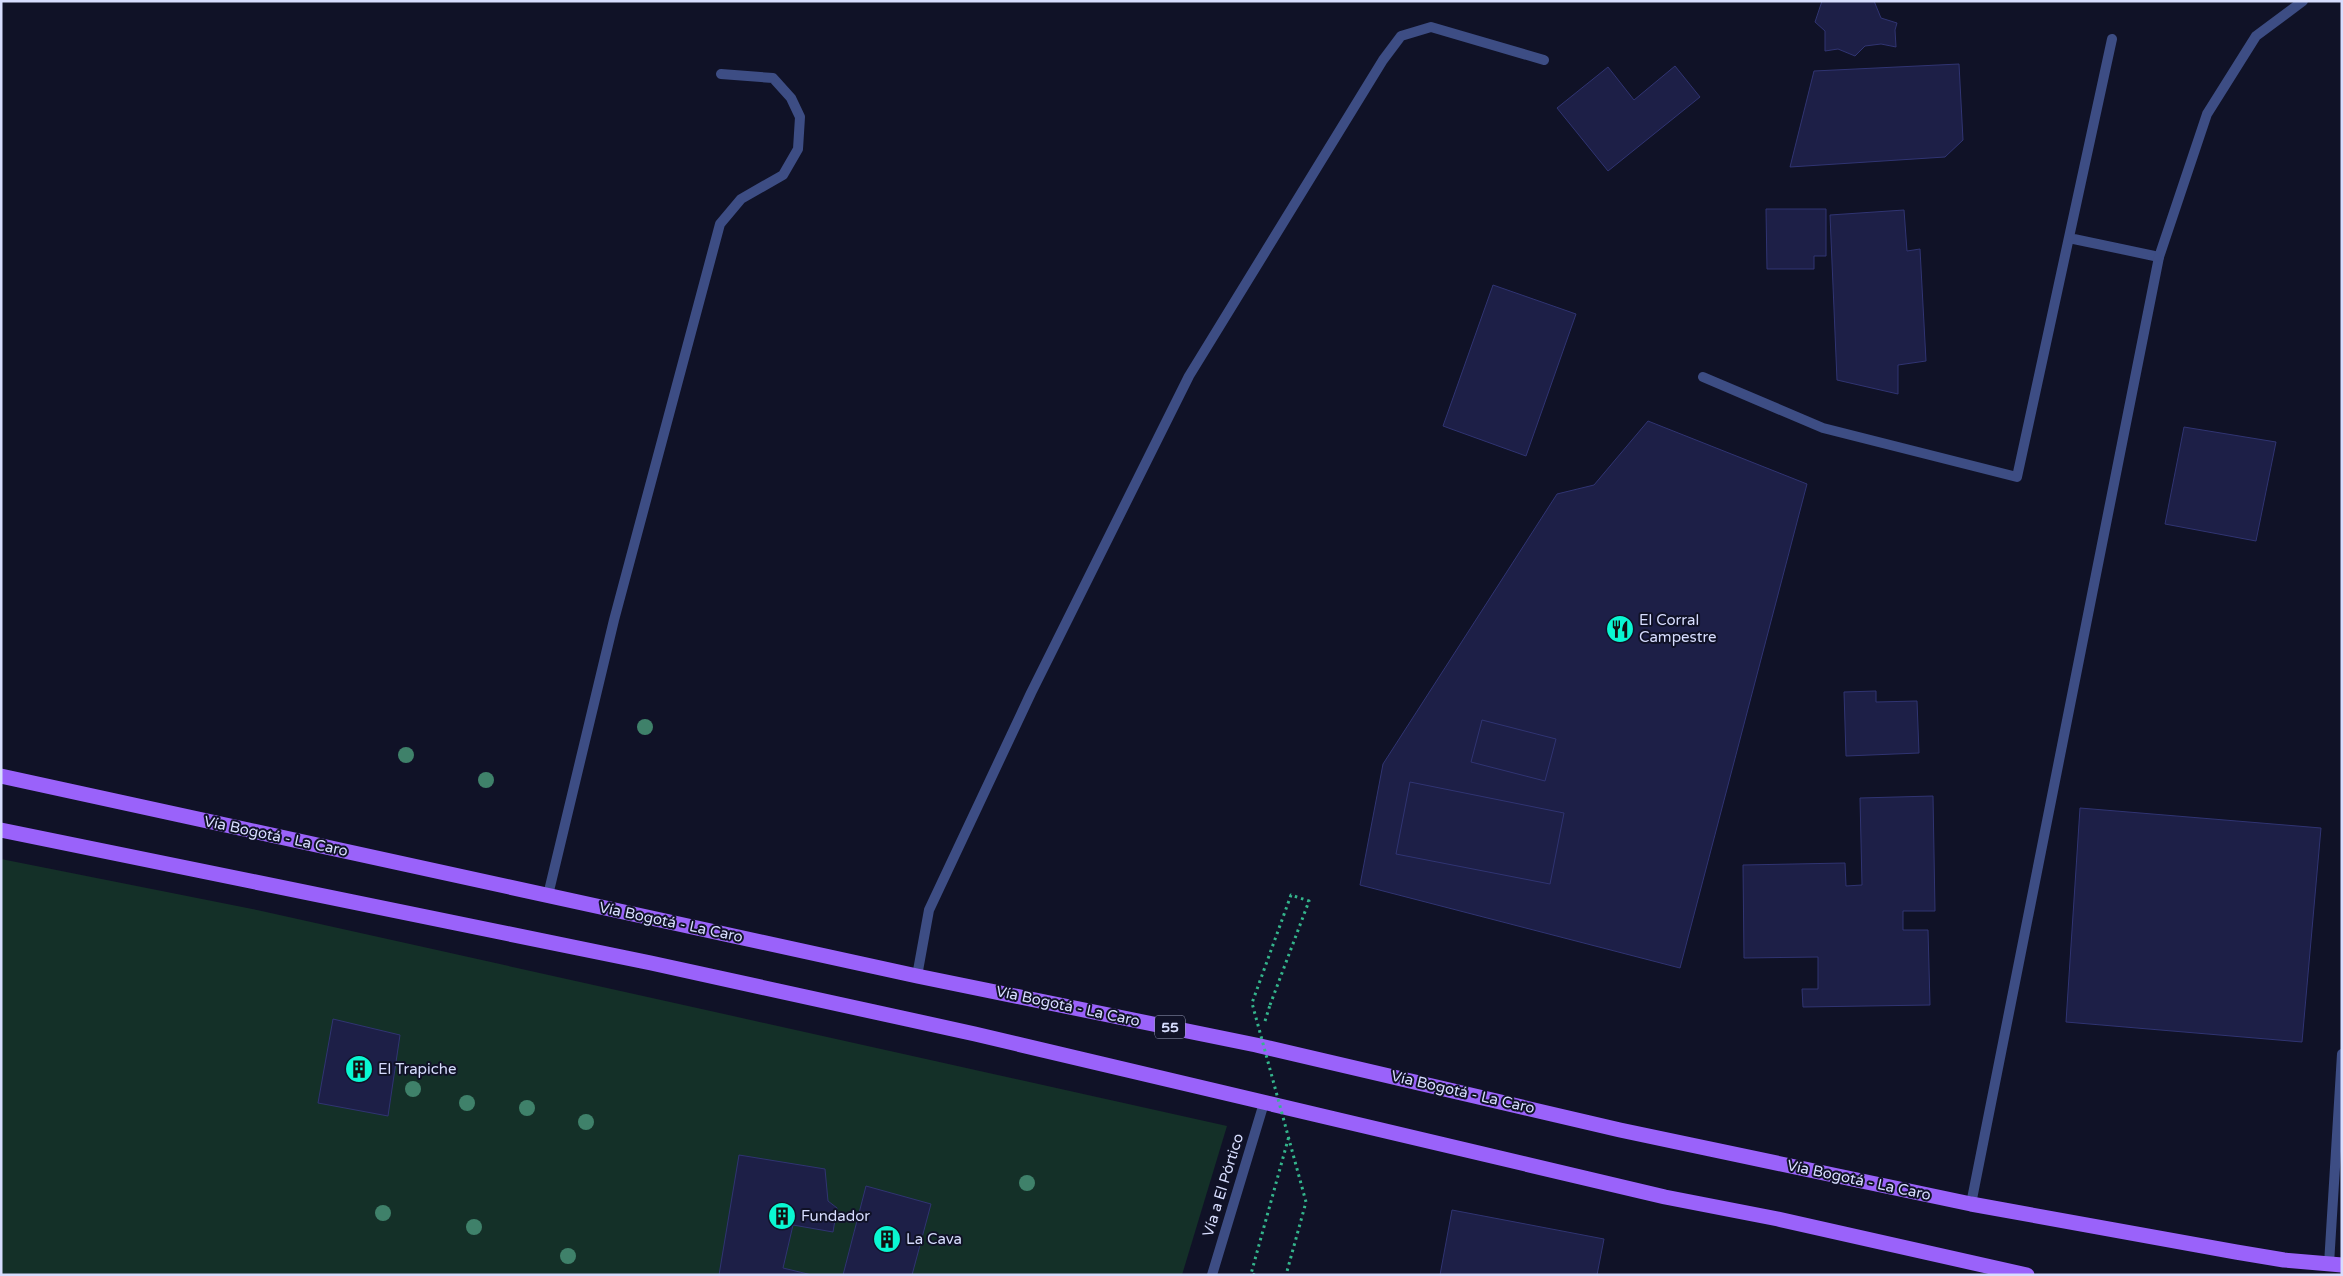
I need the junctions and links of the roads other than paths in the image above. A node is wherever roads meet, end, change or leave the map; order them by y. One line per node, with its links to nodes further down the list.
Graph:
1 (2303, 1): 6 (street)
2 (2112, 39): 5 (street)
3 (1544, 60): 11 (street)
4 (721, 74): 10 (street)
5 (2069, 238): 6 (street); 7 (street)
6 (2159, 257): 14 (street)
7 (1702, 377)
8 (1, 776): 10 (main road, Vía Bogotá - La Caro / 55)
9 (1, 830): 13 (main road)
10 (548, 895): 11 (main road, Vía Bogotá - La Caro / 55)
11 (917, 976): 14 (main road, Vía Bogotá - La Caro / 55)
12 (2342, 1054): 15 (street)
13 (1264, 1103): 16 (street, Vía a El Pórtico); 17 (main road)
14 (1971, 1204): 15 (main road, Vía Bogotá - La Caro / 55)
15 (2335, 1264)
16 (1212, 1275)
17 (2027, 1275)

